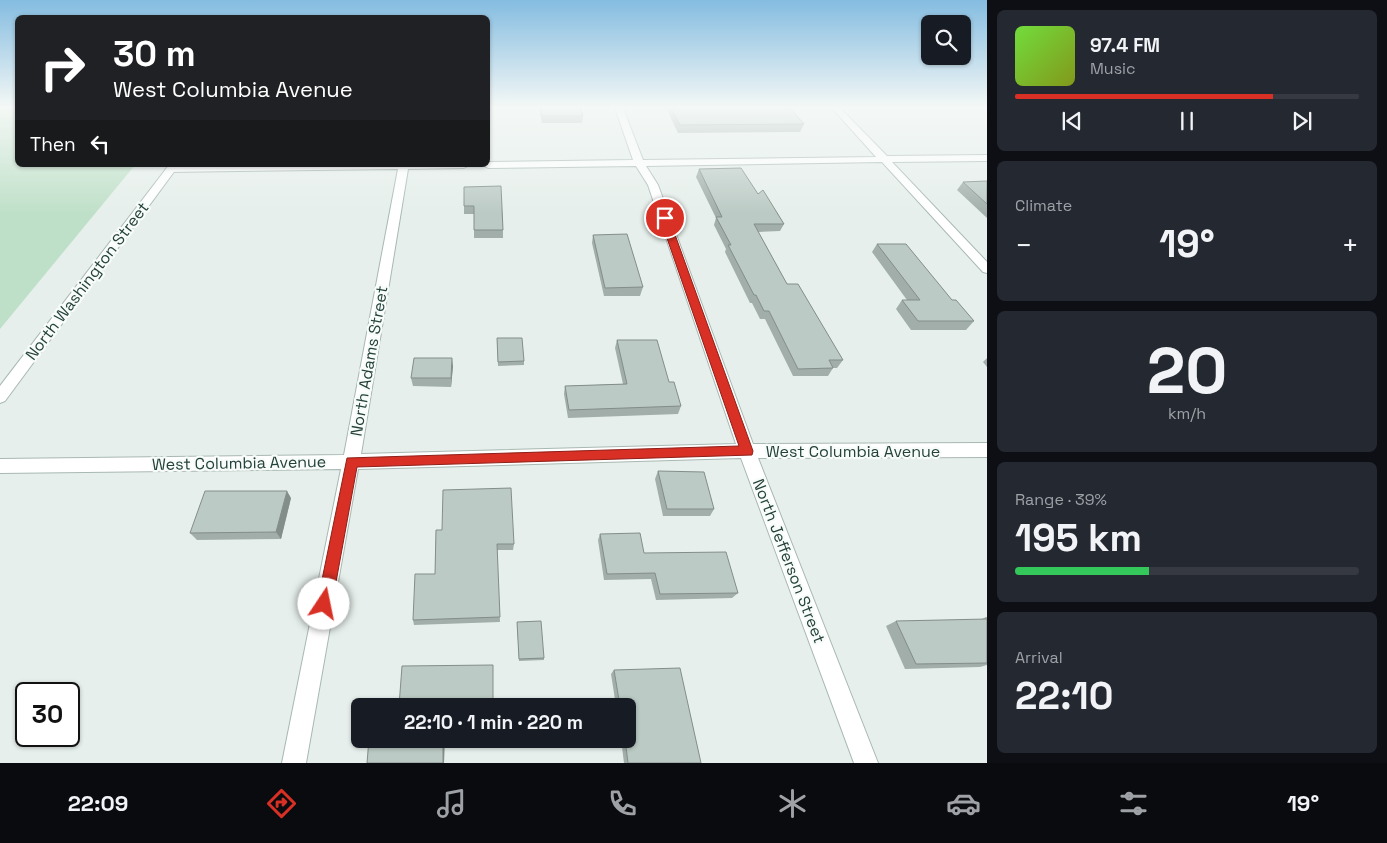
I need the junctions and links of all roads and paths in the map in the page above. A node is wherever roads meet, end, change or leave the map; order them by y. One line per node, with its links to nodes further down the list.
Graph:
1 (631, 144): 5 (street, North Jefferson Street)
2 (870, 144): 4 (street)
3 (987, 158): 4 (street)
4 (885, 159): 5 (street); 10 (street)
5 (638, 163): 6 (street); 13 (street, North Jefferson Street)
6 (490, 165)
7 (249, 167): 9 (street)
8 (404, 167): 14 (street, North Adams Street)
9 (172, 168): 11 (street, North Washington Street)
10 (987, 269)
11 (0, 397)
12 (987, 450): 13 (street, West Columbia Avenue)
13 (747, 451): 14 (street, West Columbia Avenue); 17 (street, North Jefferson Street)
14 (351, 462): 15 (street, West Columbia Avenue); 16 (street, North Adams Street)
15 (0, 466)
16 (294, 763)
17 (866, 763)

